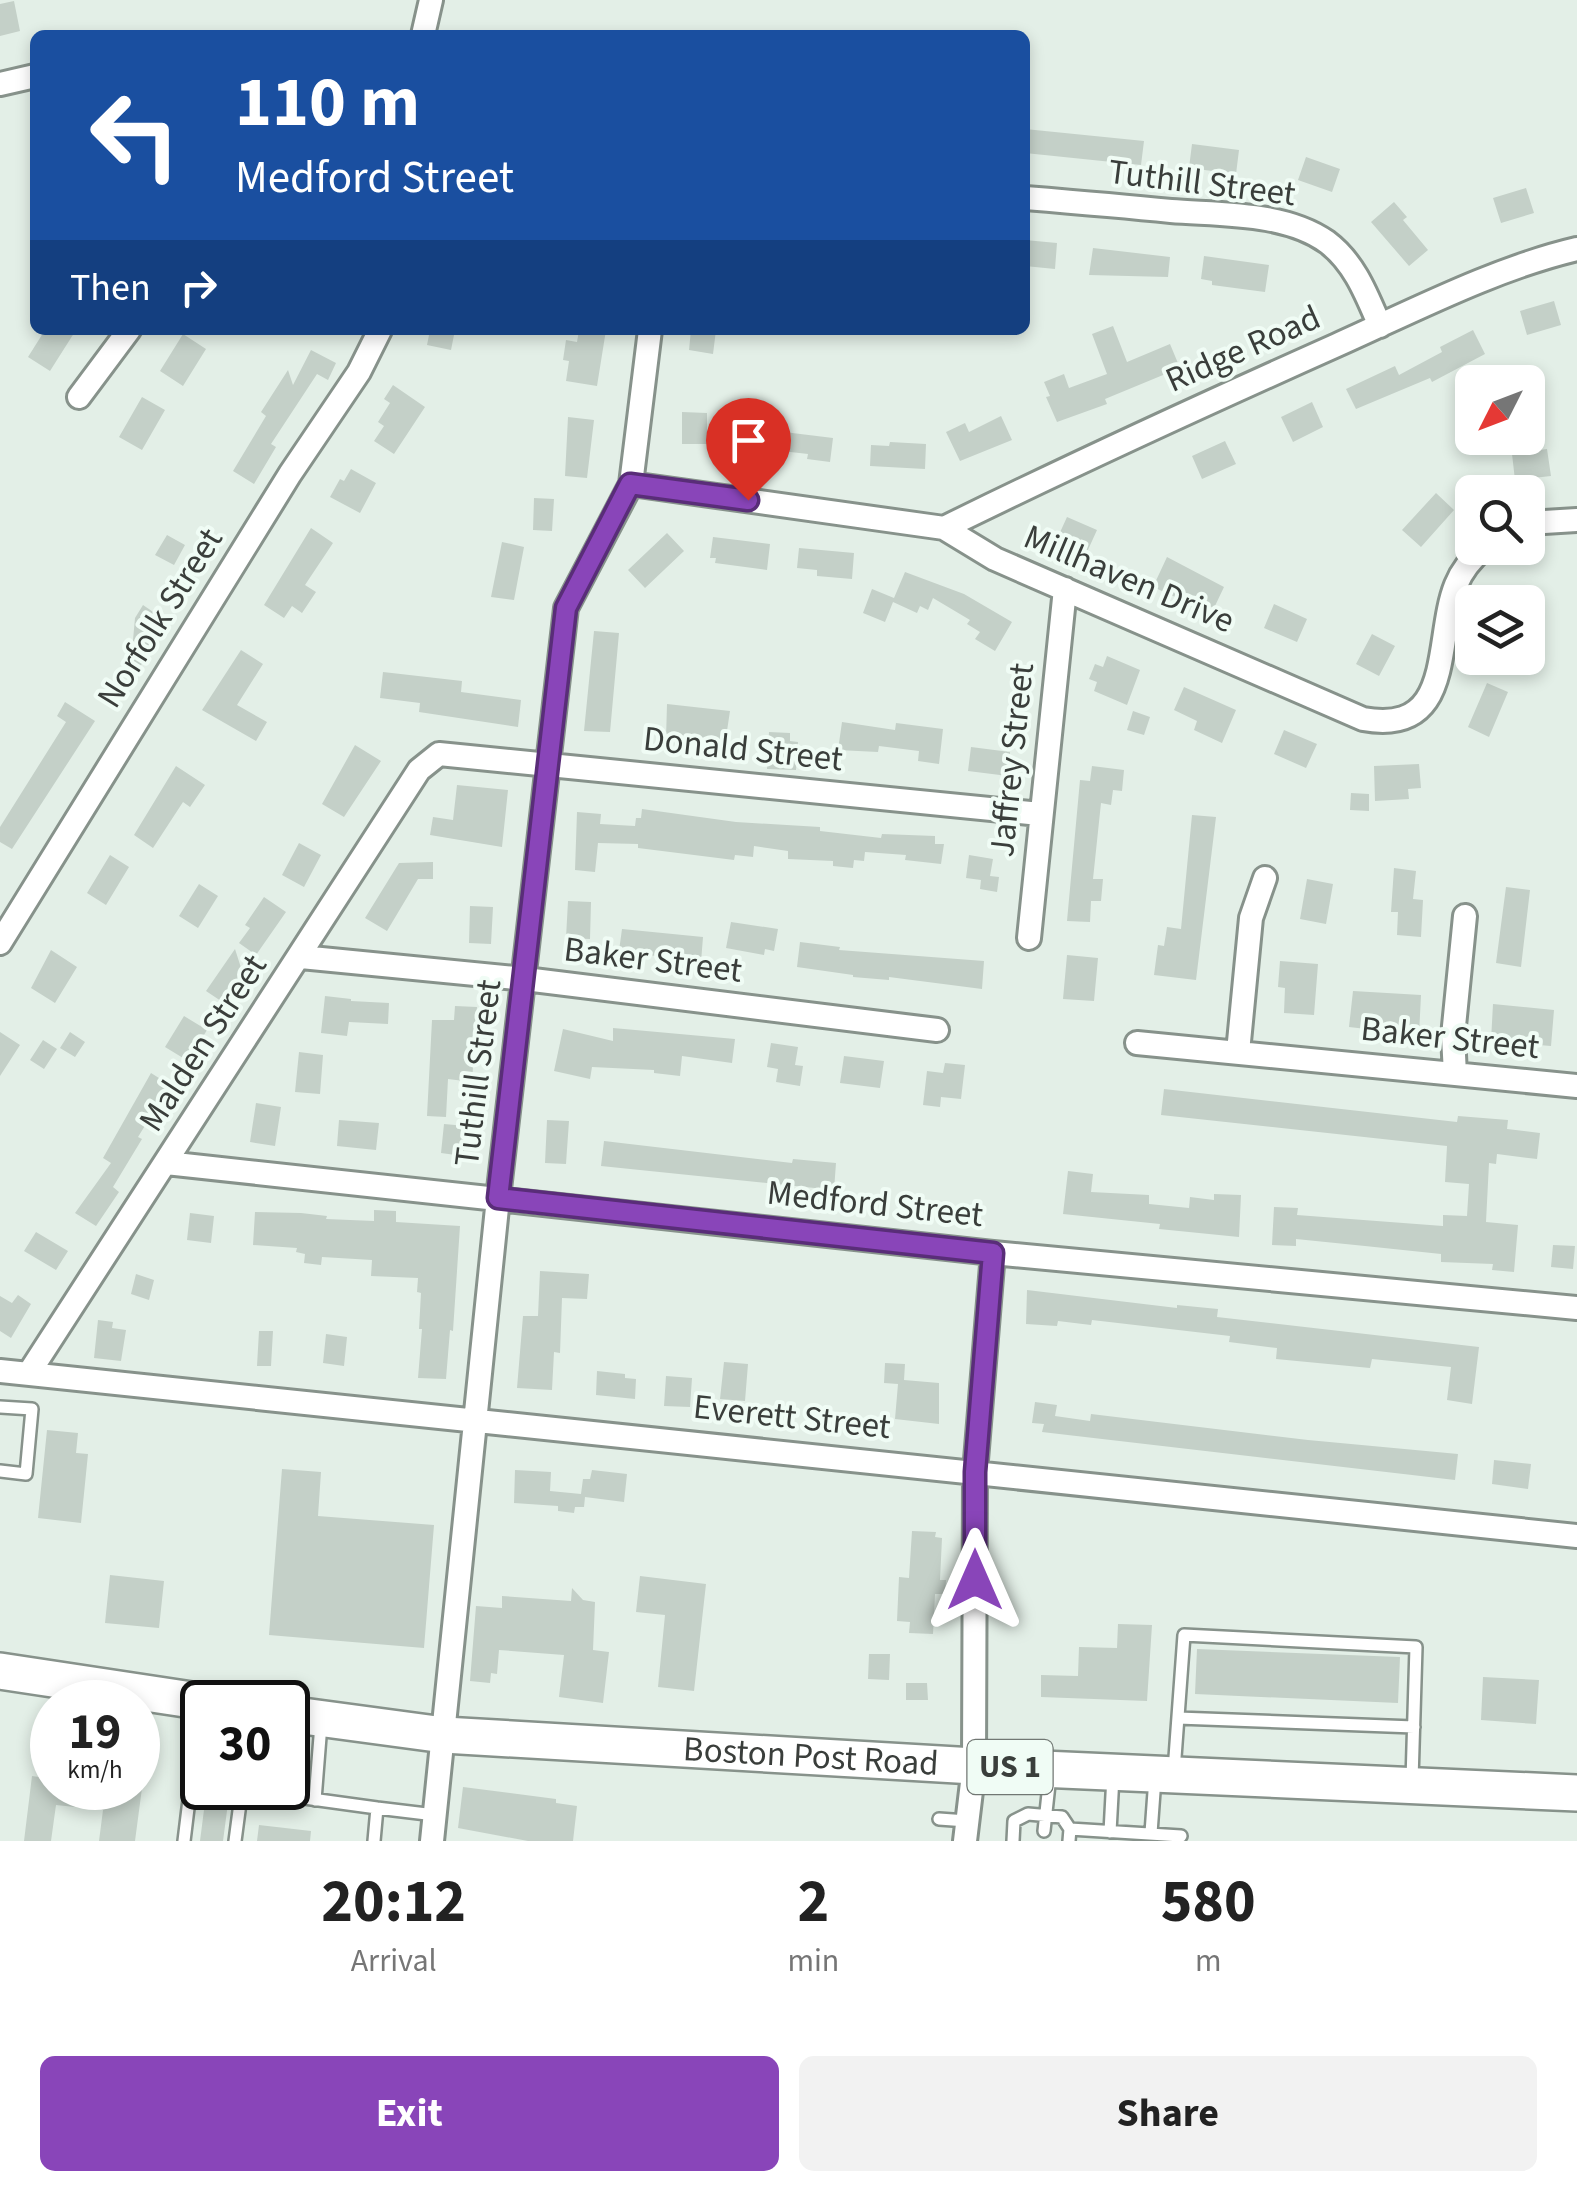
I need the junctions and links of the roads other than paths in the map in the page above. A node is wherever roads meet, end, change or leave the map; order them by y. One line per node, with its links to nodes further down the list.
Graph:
1 (431, 0): 2 (street)
2 (424, 30)
3 (30, 77): 4 (street)
4 (0, 84)
5 (1030, 198): 7 (street, Tuthill Street)
6 (1577, 250): 7 (street, Ridge Road)
7 (1380, 326): 15 (street, Ridge Road)
8 (125, 335): 11 (street)
9 (378, 335): 24 (street, Norfolk Street)
10 (649, 335): 12 (street, Tuthill Street)
11 (78, 398)
12 (630, 484): 15 (street, Millhaven Drive); 19 (street, Tuthill Street)
13 (1577, 520): 14 (street)
14 (1545, 523)
15 (944, 528): 17 (street, Millhaven Drive)
16 (1468, 565): 17 (street, Millhaven Drive)
17 (1065, 590): 20 (street, Jaffrey Street)
18 (439, 754): 19 (street, Donald Street); 25 (street, Malden Street)
19 (548, 764): 20 (street, Donald Street); 26 (street, Tuthill Street)
20 (1040, 814): 23 (street, Jaffrey Street)
21 (1265, 878): 29 (street)
22 (1464, 916): 30 (street)
23 (1029, 938)
24 (0, 943)
25 (301, 956): 26 (street, Baker Street); 32 (street, Malden Street)
26 (525, 979): 27 (street, Baker Street); 33 (street, Tuthill Street)
27 (936, 1030)
28 (1137, 1044): 29 (street, Baker Street)
29 (1238, 1052): 30 (street, Baker Street)
30 (1455, 1074): 31 (street, Baker Street)
31 (1577, 1086)
32 (166, 1163): 33 (street, Medford Street); 37 (street, Malden Street)
33 (498, 1198): 34 (street, Medford Street); 39 (street, Tuthill Street)
34 (993, 1253): 35 (street, Medford Street); 41 (street)
35 (1577, 1308)
36 (0, 1370): 37 (street, Everett Street)
37 (29, 1374): 39 (street, Everett Street)
38 (0, 1407): 40 (lane)
39 (475, 1418): 41 (street, Everett Street); 48 (street, Tuthill Street)
40 (0, 1472)
41 (975, 1472): 42 (street, Everett Street); 50 (street)
42 (1577, 1536)
43 (0, 1671): 44 (main road)
44 (180, 1698)
45 (310, 1717): 48 (main road, Boston Post Road / US 1)
46 (1178, 1718): 47 (lane); 47 (lane); 53 (lane)
47 (1414, 1727): 54 (lane)
48 (444, 1735): 50 (main road, Boston Post Road / US 1); 61 (street, Tuthill Street)
49 (310, 1762): 57 (lane)
50 (974, 1766): 51 (main road, Boston Post Road / US 1); 64 (street)
51 (1051, 1769): 52 (main road, Boston Post Road / US 1); 62 (lane)
52 (1114, 1772): 53 (main road, Boston Post Road / US 1); 66 (lane)
53 (1164, 1773): 54 (main road, Boston Post Road / US 1); 67 (lane)
54 (1412, 1785): 55 (main road, Boston Post Road / US 1)
55 (1577, 1793)
56 (310, 1799): 57 (lane)
57 (315, 1800): 58 (lane)
58 (377, 1808): 61 (lane); 72 (lane)
59 (188, 1810): 70 (lane)
60 (239, 1810): 71 (lane)
61 (435, 1815): 73 (street, Tuthill Street)
62 (1050, 1816): 65 (lane); 68 (lane); 74 (lane)
63 (939, 1820): 64 (lane)
64 (966, 1831)
65 (1049, 1831)
66 (1110, 1832): 67 (lane); 68 (lane)
67 (1151, 1834): 69 (lane)
68 (1069, 1835)
69 (1181, 1836)
70 (184, 1841)
71 (234, 1841)
72 (374, 1841)
73 (432, 1841)
74 (1013, 1841)

